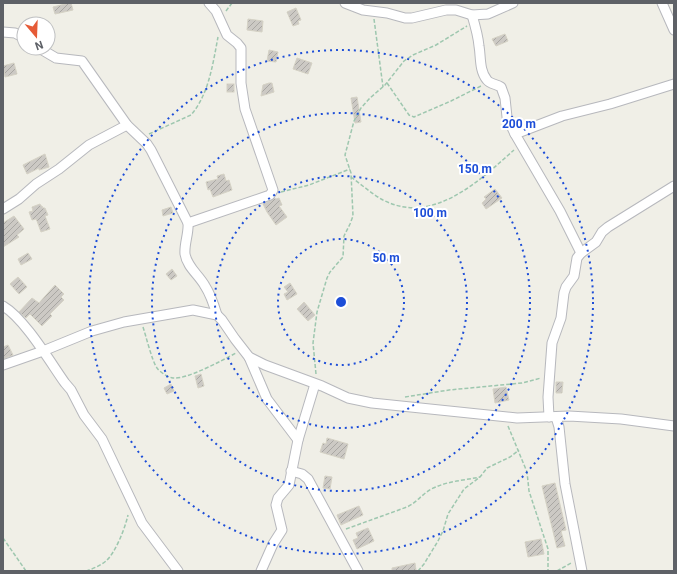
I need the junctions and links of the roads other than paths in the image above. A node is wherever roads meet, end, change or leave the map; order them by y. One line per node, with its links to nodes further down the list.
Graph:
1 (209, 3): 15 (street)
2 (345, 3): 5 (street)
3 (513, 3): 5 (street)
4 (662, 3): 6 (street)
5 (473, 18): 12 (street)
6 (674, 30)
7 (3, 32): 8 (street)
8 (16, 34)
9 (53, 56): 11 (street)
10 (674, 84): 12 (street)
11 (126, 125): 14 (street); 15 (street)
12 (515, 134): 16 (street)
13 (674, 186): 16 (street)
14 (3, 209)
15 (188, 223): 18 (street)
16 (581, 253): 23 (street)
17 (3, 306): 19 (street)
18 (217, 315): 19 (street); 20 (street)
19 (43, 351): 21 (street); 27 (street)
20 (249, 357): 22 (street); 25 (street)
21 (3, 365)
22 (316, 384): 23 (street); 25 (street)
23 (553, 417): 24 (street); 30 (street)
24 (674, 426)
25 (298, 440): 26 (street)
26 (291, 471): 28 (street); 29 (street)
27 (178, 571)
28 (261, 571)
29 (358, 571)
30 (582, 571)

